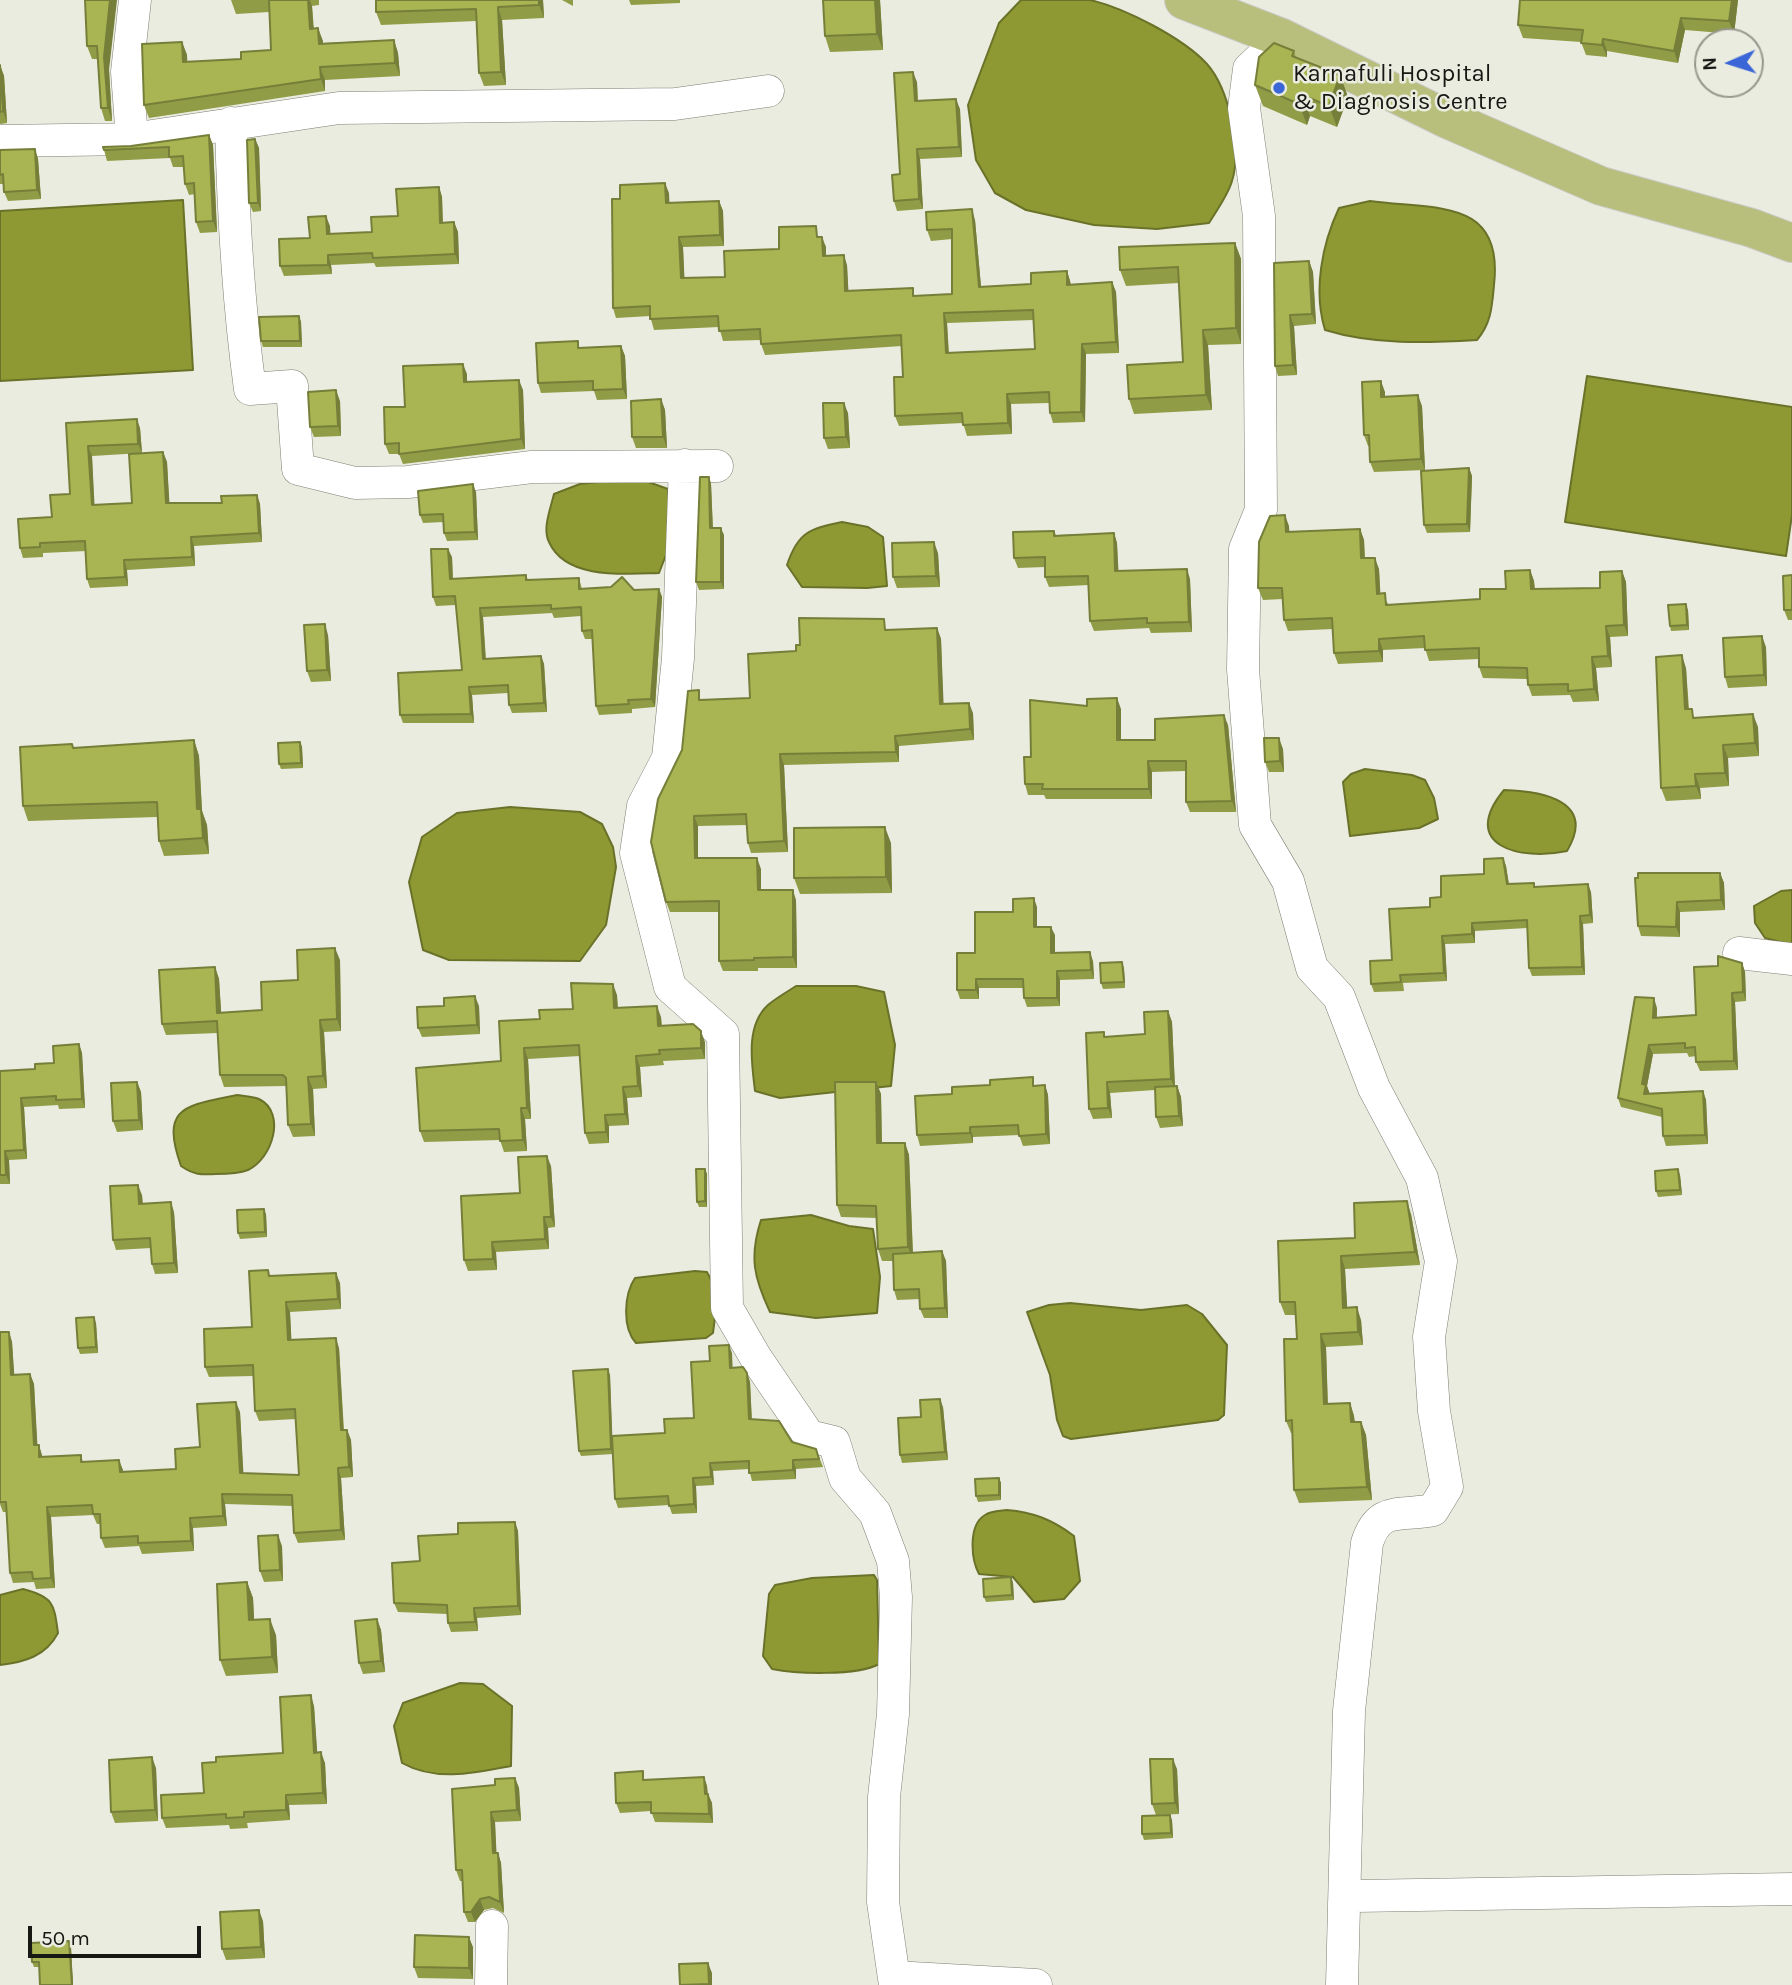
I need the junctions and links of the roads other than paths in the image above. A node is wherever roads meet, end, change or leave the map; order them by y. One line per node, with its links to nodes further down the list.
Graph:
1 (135, 0): 6 (street)
2 (1184, 0): 3 (main road)
3 (1282, 38): 8 (main road); 14 (street)
4 (768, 91): 5 (street)
5 (231, 123): 6 (street); 9 (street)
6 (132, 139): 7 (street)
7 (0, 141)
8 (1792, 243)
9 (685, 465): 10 (street); 16 (street)
10 (716, 466)
11 (1738, 953): 12 (street)
12 (1792, 959)
13 (1792, 1889): 14 (street)
14 (1343, 1903): 19 (street)
15 (492, 1926): 17 (street)
16 (895, 1981): 18 (street)
17 (491, 1985)
18 (1036, 1985)
19 (1342, 1985)

